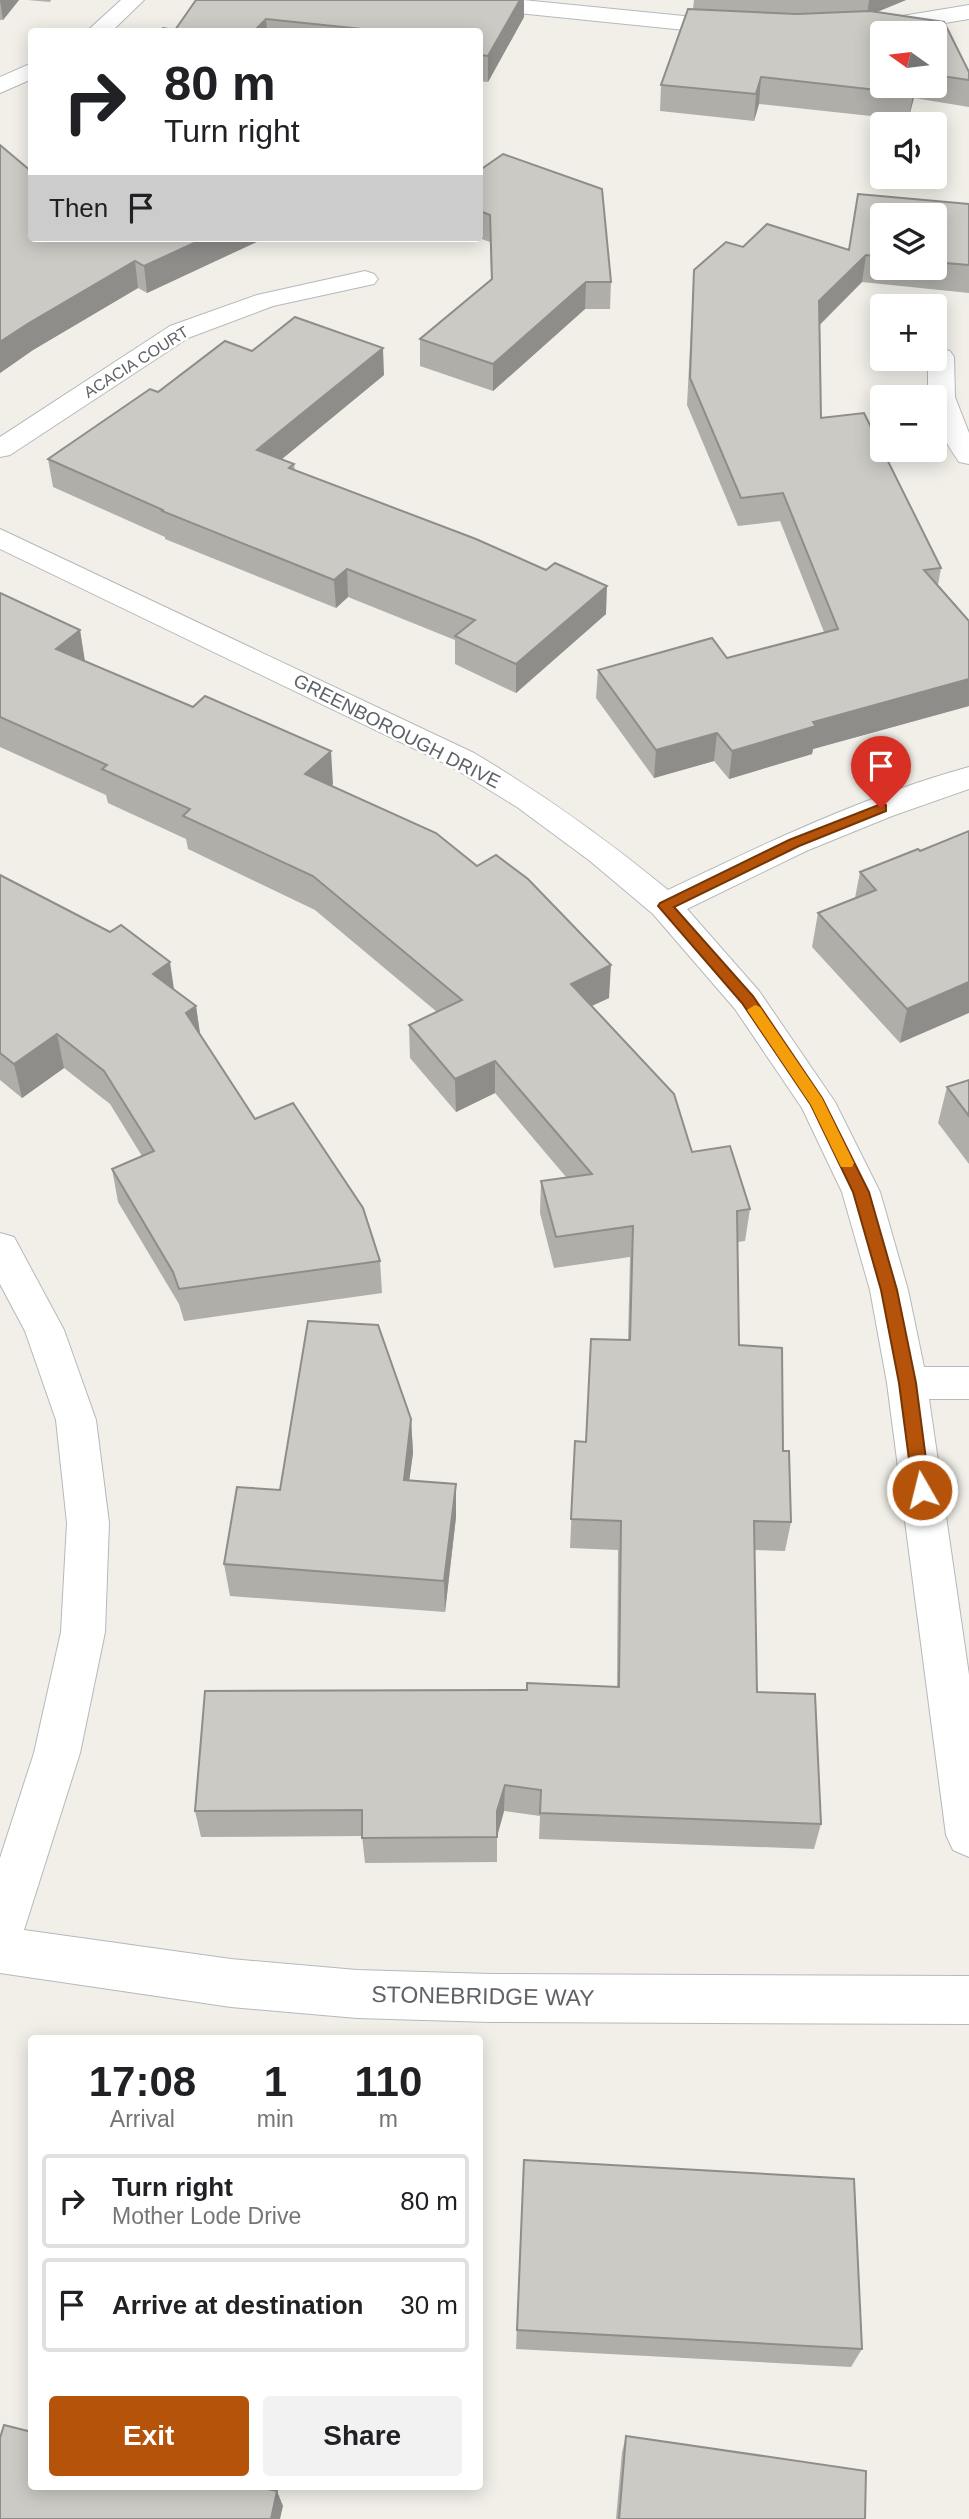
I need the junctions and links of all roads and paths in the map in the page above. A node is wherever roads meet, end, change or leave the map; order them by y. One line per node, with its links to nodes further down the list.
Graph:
1 (133, 0): 4 (street)
2 (459, 0): 6 (street)
3 (969, 12): 5 (street)
4 (102, 28)
5 (863, 28)
6 (757, 30)
7 (28, 72): 8 (street)
8 (0, 86)
9 (365, 279): 11 (street, ACACIA COURT)
10 (939, 371): 12 (street)
11 (0, 449)
12 (969, 456)
13 (0, 538): 15 (street, GREENBOROUGH DRIVE)
14 (969, 778): 15 (street)
15 (665, 906): 17 (street, GREENBOROUGH DRIVE)
16 (0, 1248): 20 (street)
17 (907, 1383): 18 (street); 19 (street, GREENBOROUGH DRIVE)
18 (969, 1383)
19 (969, 1835)
20 (0, 1930)
21 (0, 1950): 22 (street, STONEBRIDGE WAY)
22 (969, 2000)

